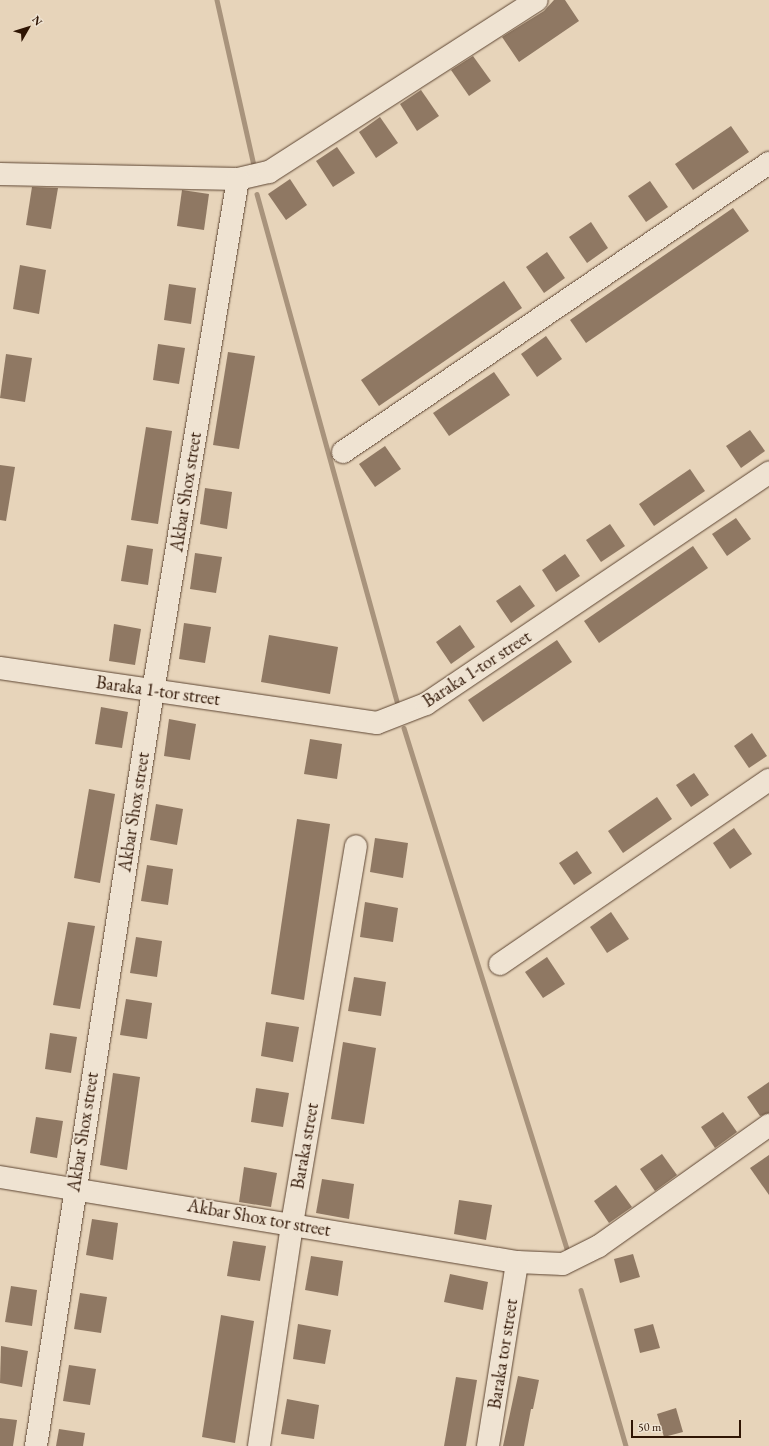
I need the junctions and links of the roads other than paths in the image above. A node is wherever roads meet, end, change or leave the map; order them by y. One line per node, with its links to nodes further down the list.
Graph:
1 (537, 0): 4 (street)
2 (769, 162): 5 (street)
3 (0, 174): 4 (street)
4 (238, 179): 8 (street, Akbar Shox street)
5 (343, 452)
6 (769, 473): 8 (street, Baraka 1-tor street)
7 (0, 668): 8 (street, Baraka 1-tor street)
8 (153, 691): 14 (street, Akbar Shox street)
9 (769, 780): 11 (street)
10 (356, 846): 15 (street, Baraka street)
11 (500, 964)
12 (769, 1125): 16 (street, Akbar Shox tor street)
13 (0, 1177): 14 (street, Akbar Shox tor street)
14 (74, 1187): 15 (street, Akbar Shox tor street); 17 (street, Akbar Shox street)
15 (292, 1224): 16 (street, Akbar Shox tor street); 18 (street, Baraka street)
16 (517, 1262): 19 (street, Baraka tor street)
17 (36, 1446)
18 (259, 1446)
19 (488, 1446)

